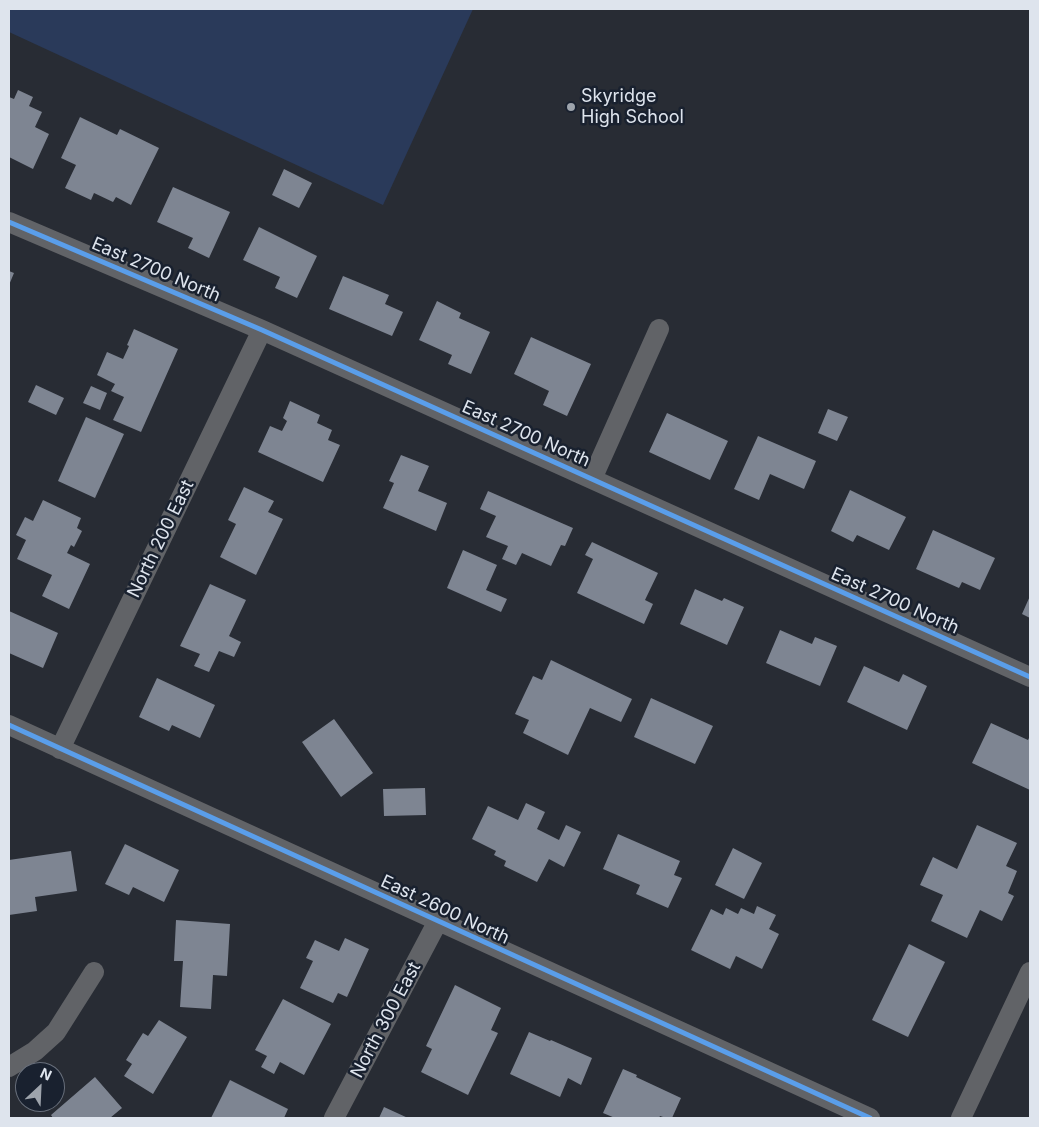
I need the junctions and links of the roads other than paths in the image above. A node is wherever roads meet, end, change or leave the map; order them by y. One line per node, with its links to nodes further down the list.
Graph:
1 (9, 222): 3 (street, East 2700 North)
2 (659, 329): 4 (street)
3 (262, 330): 4 (street, East 2700 North); 7 (street, North 200 East)
4 (592, 479): 5 (street, East 2700 North)
5 (1030, 677)
6 (9, 725): 7 (street, East 2600 North)
7 (60, 749): 8 (street, East 2600 North)
8 (438, 921): 12 (street, North 300 East); 13 (street, East 2600 North)
9 (94, 972): 11 (street)
10 (1030, 972): 14 (street)
11 (9, 1067)
12 (334, 1118)
13 (870, 1118)
14 (961, 1118)

